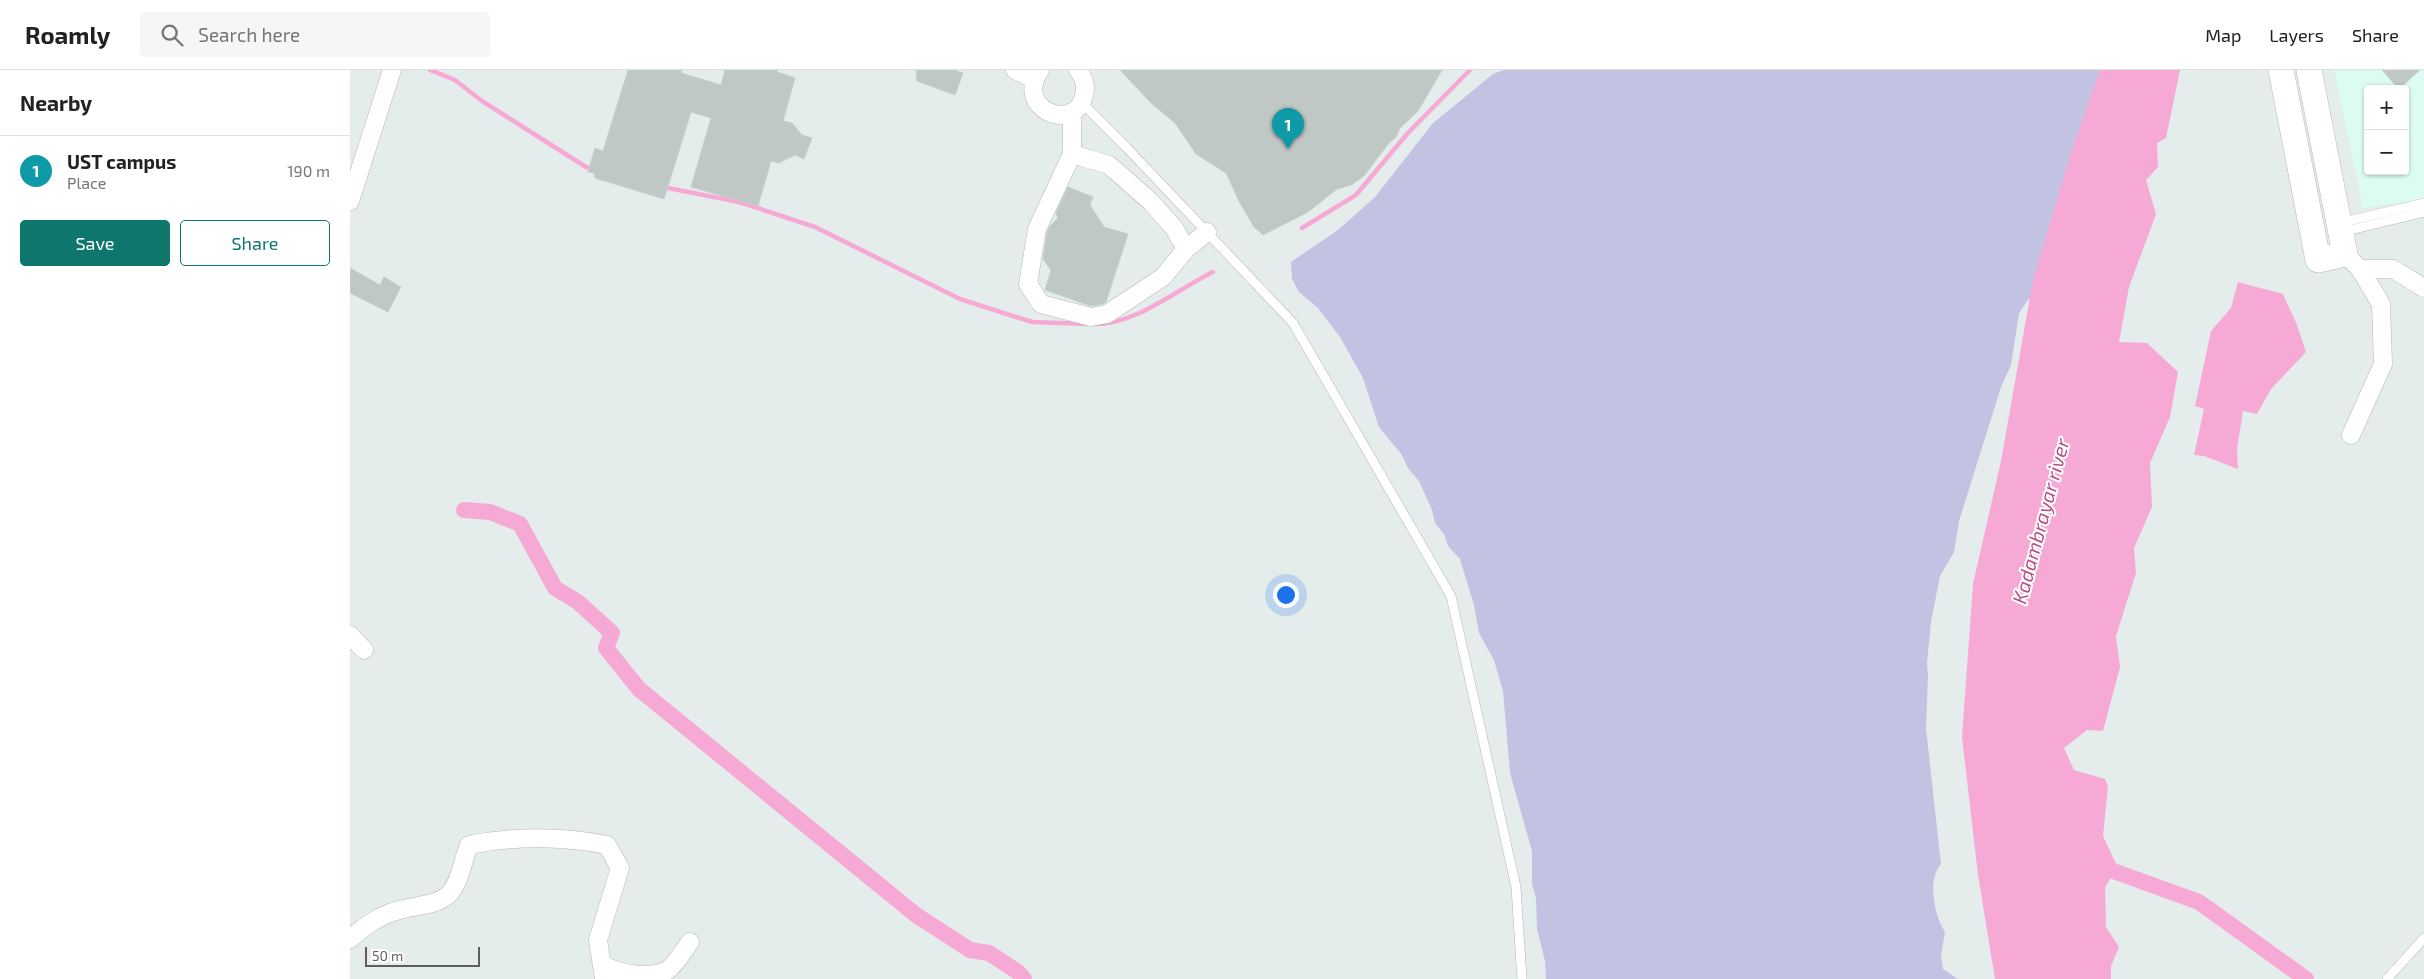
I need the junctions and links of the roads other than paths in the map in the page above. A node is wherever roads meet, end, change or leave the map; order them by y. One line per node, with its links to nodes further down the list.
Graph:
1 (392, 70): 9 (street)
2 (1015, 70): 6 (street)
3 (2281, 70): 13 (street)
4 (2309, 70): 13 (street)
5 (1082, 73): 7 (street)
6 (1037, 75): 7 (street)
7 (1077, 108): 8 (street); 12 (lane)
8 (1072, 154): 14 (street); 14 (street)
9 (350, 201)
10 (2424, 203): 13 (lane)
11 (2424, 212): 13 (lane)
12 (1207, 232): 14 (street); 23 (lane)
13 (2347, 245): 15 (street); 16 (street)
14 (1186, 249)
15 (2424, 288)
16 (2351, 435)
17 (350, 635): 18 (street)
18 (364, 650)
19 (2424, 938): 24 (lane)
20 (350, 939): 22 (street)
21 (690, 942): 22 (street)
22 (603, 972)
23 (1522, 979)
24 (2387, 979)

